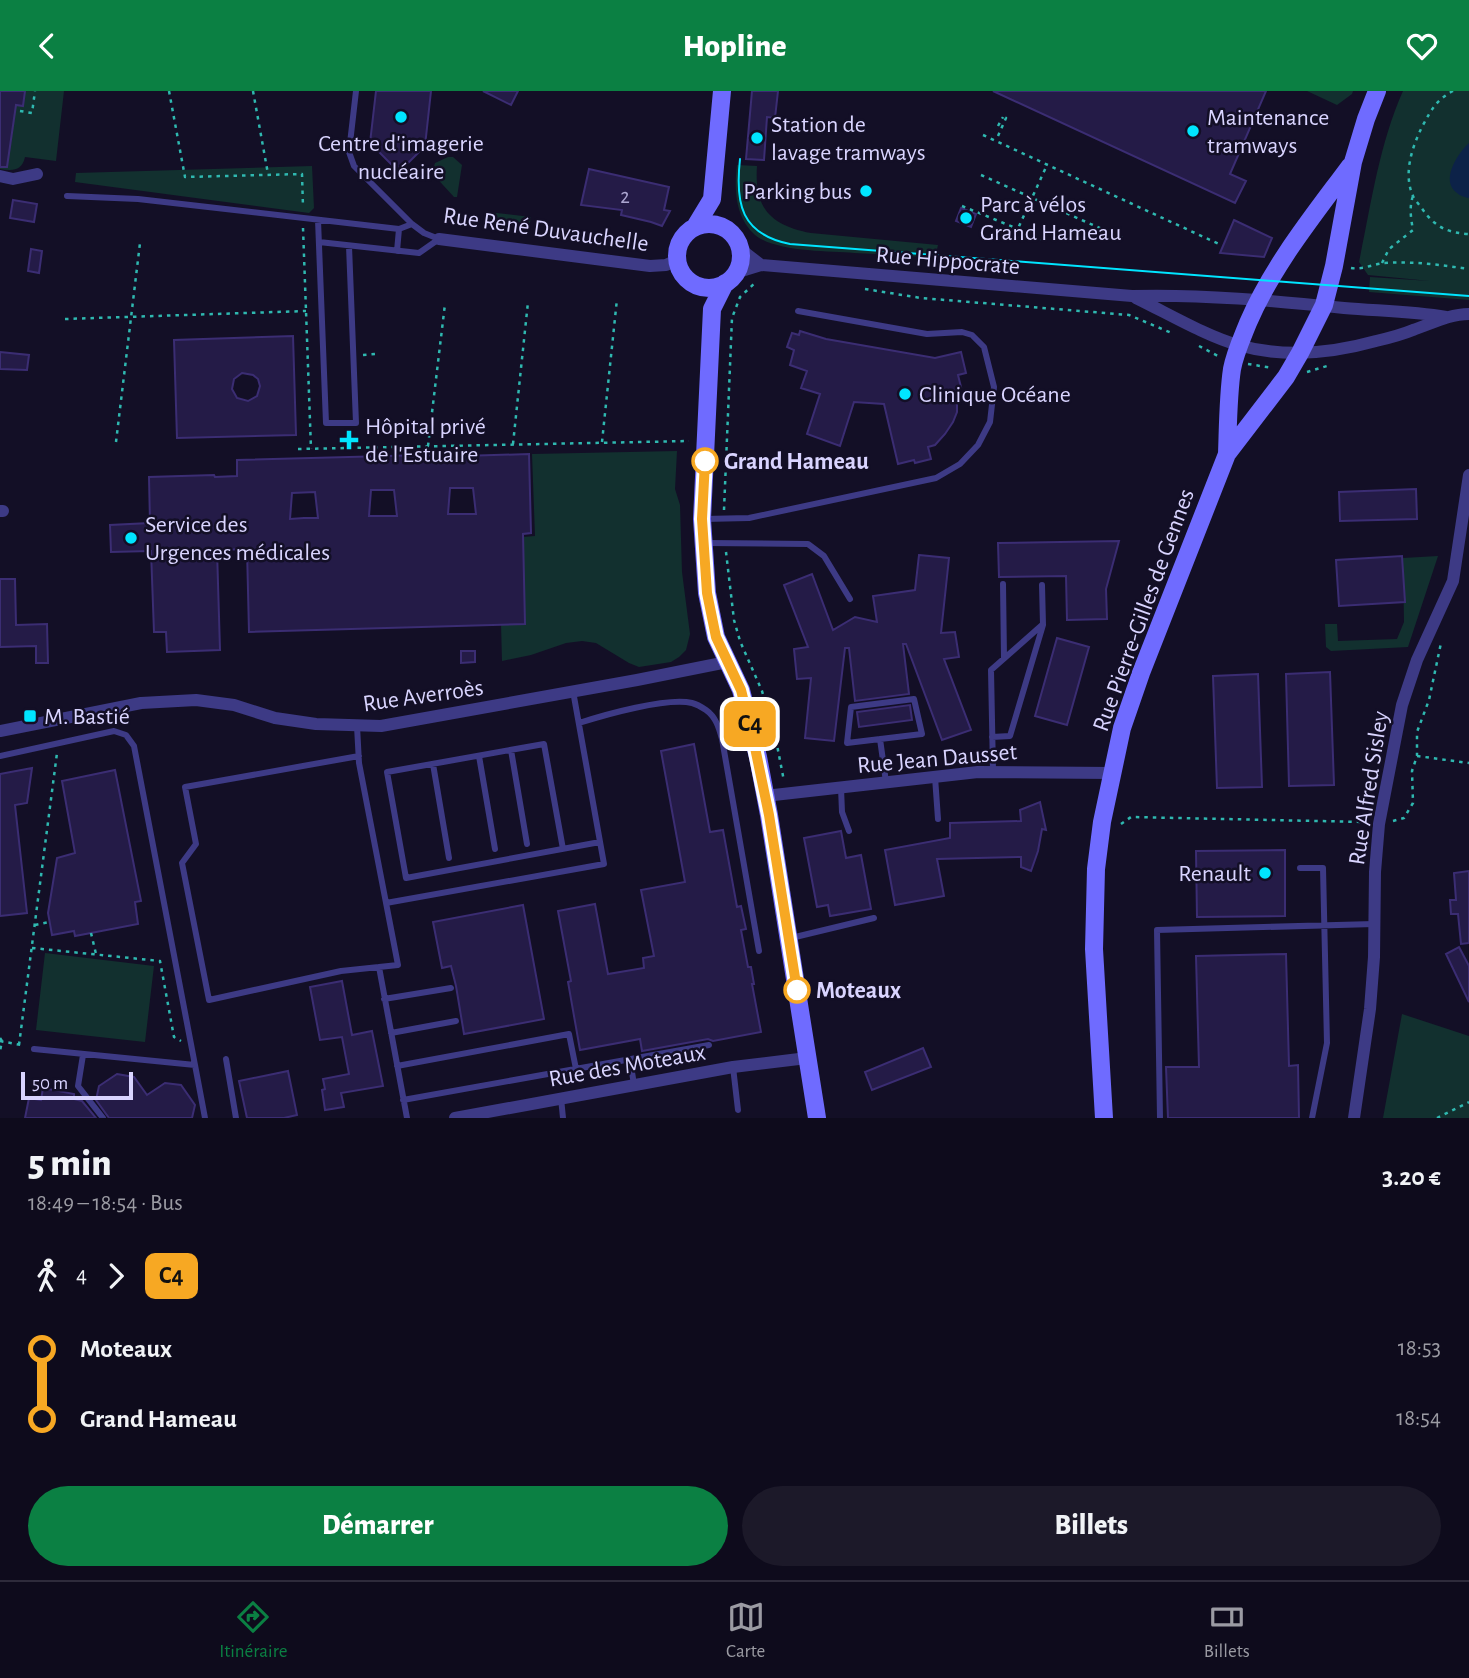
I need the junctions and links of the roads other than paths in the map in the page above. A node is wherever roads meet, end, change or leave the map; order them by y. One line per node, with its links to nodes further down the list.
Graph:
1 (356, 91): 10 (lane, Rue René Duvauchelle)
2 (722, 91): 8 (main road)
3 (1377, 91): 4 (main road, Rue Pierre-Gilles de Gennes)
4 (1353, 162): 24 (main road, Rue Pierre-Gilles de Gennes); 25 (main road, Rue Pierre-Gilles de Gennes)
5 (37, 174): 6 (street)
6 (0, 176)
7 (67, 196): 9 (lane, Rue René Duvauchelle)
8 (712, 199): 11 (main road); 13 (main road)
9 (318, 220): 12 (lane, Rue René Duvauchelle); 15 (lane)
10 (412, 224): 12 (lane, Rue René Duvauchelle); 14 (lane, Rue René Duvauchelle)
11 (695, 227): 13 (main road); 19 (main road)
12 (399, 229): 18 (lane)
13 (728, 231): 17 (main road)
14 (439, 239): 18 (lane); 19 (street, Rue René Duvauchelle)
15 (319, 243): 16 (lane); 16 (lane)
16 (349, 246): 18 (lane)
17 (739, 249): 20 (street); 21 (main road)
18 (397, 251)
19 (677, 260): 22 (main road)
20 (761, 265): 21 (street, Rue Hippocrate); 23 (street, Rue Hippocrate)
21 (730, 278): 22 (main road); 26 (main road)
22 (700, 286): 26 (main road)
23 (1132, 296): 24 (street, Rue Hippocrate); 31 (street, Rue Hippocrate)
24 (1257, 301): 25 (street, Rue Hippocrate); 31 (main road, Rue Pierre-Gilles de Gennes)
25 (1324, 305): 29 (street, Rue Hippocrate); 30 (main road, Rue Pierre-Gilles de Gennes)
26 (712, 309): 34 (main road)
27 (797, 311): 34 (lane)
28 (1469, 314): 29 (street, Rue Hippocrate)
29 (1446, 317): 30 (street, Rue Hippocrate)
30 (1300, 353): 31 (street, Rue Hippocrate); 32 (main road, Rue Pierre-Gilles de Gennes)
31 (1236, 354): 32 (main road, Rue Pierre-Gilles de Gennes)
32 (1227, 454): 54 (main road, Rue Pierre-Gilles de Gennes)
33 (1469, 475): 69 (street, Rue Alfred Sisley)
34 (702, 519): 35 (main road)
35 (703, 543): 38 (lane); 41 (main road)
36 (1003, 584): 40 (lane)
37 (1042, 585): 39 (lane)
38 (850, 599)
39 (1042, 625): 40 (lane); 46 (lane)
40 (1004, 658): 46 (lane)
41 (727, 662): 42 (street, Rue Averroès); 58 (main road)
42 (573, 691): 43 (lane); 44 (street, Rue Averroès)
43 (579, 723): 61 (lane); 72 (lane)
44 (358, 726): 45 (street, Rue Averroès); 50 (lane)
45 (0, 731)
46 (992, 737): 53 (lane)
47 (880, 739): 47 (lane); 56 (lane)
48 (511, 750): 51 (lane); 62 (lane); 64 (lane)
49 (0, 756): 84 (lane)
50 (359, 756): 67 (lane); 73 (lane)
51 (479, 756): 52 (lane); 63 (lane)
52 (433, 764): 64 (lane); 65 (lane)
53 (993, 772): 54 (street, Rue Jean Dausset); 55 (street, Rue Jean Dausset)
54 (1112, 773): 99 (main road, Rue Pierre-Gilles de Gennes)
55 (934, 777): 56 (street, Rue Jean Dausset); 59 (lane)
56 (886, 782): 57 (street, Rue Jean Dausset)
57 (841, 787): 58 (street, Rue Jean Dausset); 60 (lane)
58 (765, 796): 71 (main road)
59 (938, 819)
60 (849, 831)
61 (600, 842): 64 (lane); 67 (lane)
62 (527, 844)
63 (495, 849)
64 (563, 849)
65 (449, 858)
66 (1300, 868): 70 (lane)
67 (386, 903): 73 (lane)
68 (874, 918): 71 (lane)
69 (1374, 924): 70 (lane); 102 (street, Rue Alfred Sisley)
70 (1325, 925): 100 (lane); 101 (lane)
71 (789, 939): 81 (main road)
72 (759, 951)
73 (379, 967): 75 (lane)
74 (451, 988): 75 (lane)
75 (384, 999): 77 (lane)
76 (456, 1021): 77 (lane)
77 (391, 1033): 85 (lane)
78 (709, 1045): 83 (lane)
79 (34, 1049): 80 (lane)
80 (83, 1055): 84 (lane); 92 (lane)
81 (807, 1058): 86 (street, Rue des Moteaux); 98 (main road)
82 (226, 1059): 94 (lane)
83 (630, 1059): 87 (lane); 88 (lane)
84 (195, 1065): 93 (lane)
85 (397, 1066): 87 (lane); 90 (lane)
86 (733, 1067): 88 (street, Rue des Moteaux); 91 (lane)
87 (576, 1069): 90 (lane)
88 (634, 1085): 89 (street, Rue des Moteaux)
89 (561, 1098): 96 (street, Rue des Moteaux); 97 (lane)
90 (403, 1100): 95 (lane)
91 (738, 1110)
92 (103, 1118)
93 (205, 1118)
94 (236, 1118)
95 (407, 1118)
96 (455, 1118)
97 (563, 1118)
98 (817, 1118)
99 (1104, 1118)
100 (1160, 1118)
101 (1312, 1118)
102 (1354, 1118)

